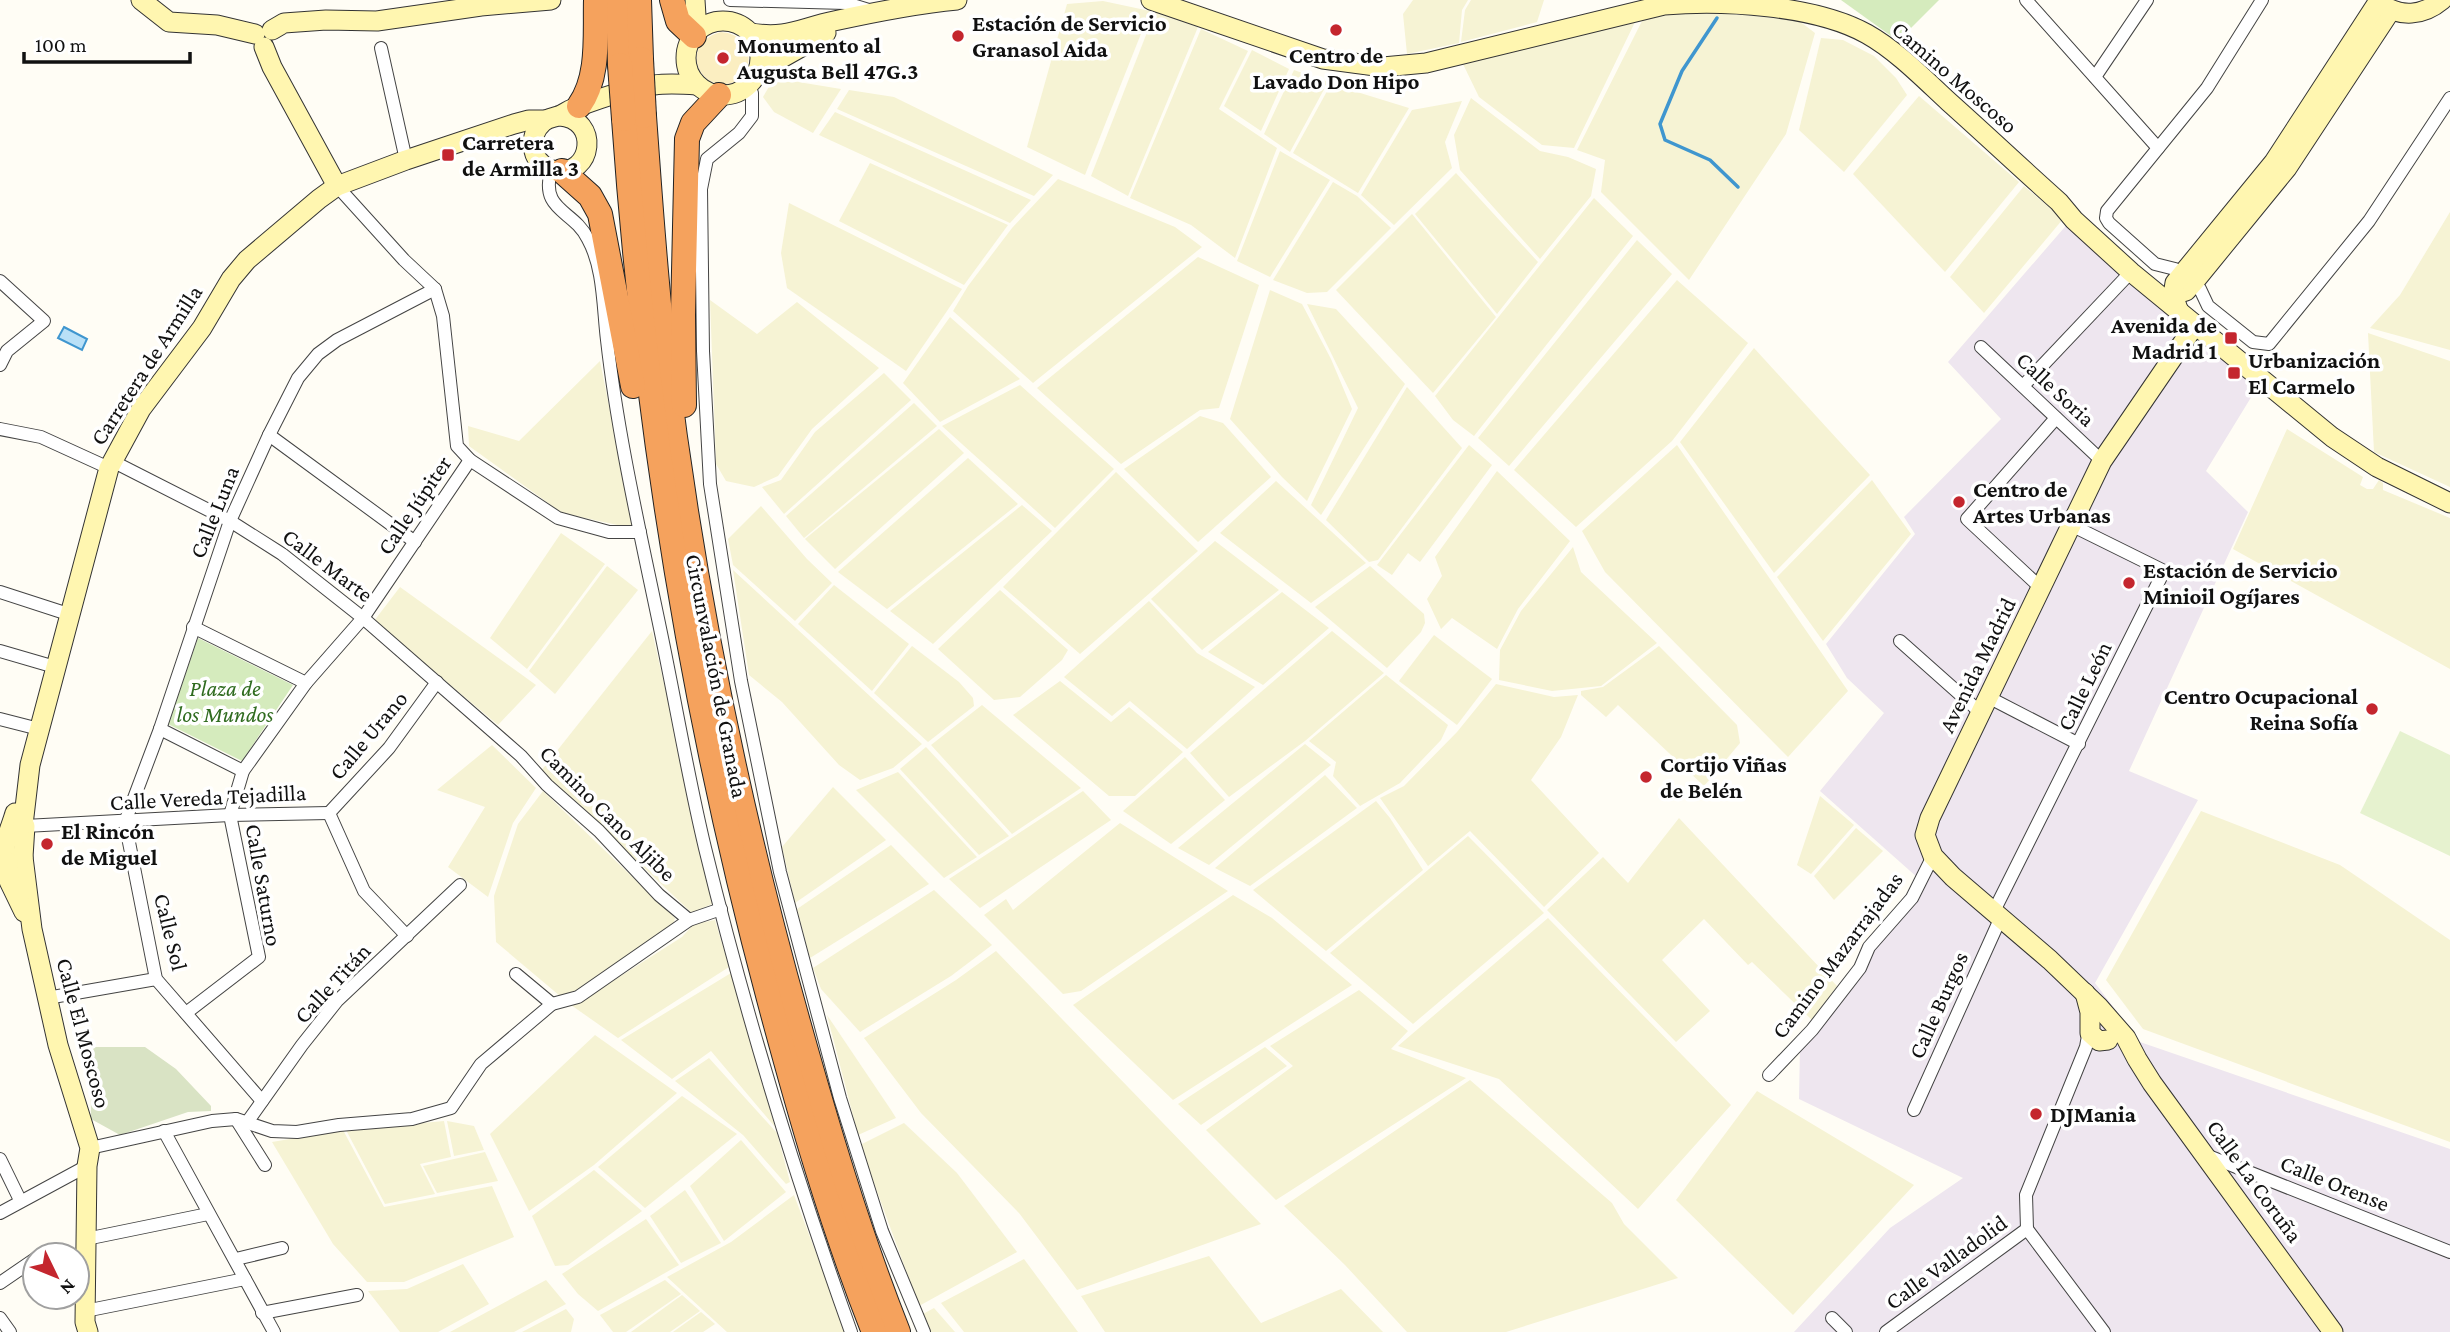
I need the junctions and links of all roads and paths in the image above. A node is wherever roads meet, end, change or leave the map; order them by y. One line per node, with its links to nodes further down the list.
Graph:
1 (141, 0): 22 (street)
2 (551, 0): 22 (street)
3 (596, 0): 32 (highway)
4 (618, 0): 25 (highway, Circunvalación de Granada)
5 (639, 0): 25 (highway, Circunvalación de Granada)
6 (672, 0): 23 (highway)
7 (695, 0): 23 (street)
8 (703, 0): 20 (street)
9 (730, 0): 18 (street)
10 (950, 0): 11 (street); 18 (street)
11 (957, 0)
12 (1152, 0): 41 (street, Camino Moscoso)
13 (2026, 0): 26 (street)
14 (2147, 0): 26 (street)
15 (2262, 0): 36 (street)
16 (2442, 0): 17 (street)
17 (2382, 4): 44 (street)
18 (875, 12): 19 (street)
19 (852, 19): 21 (street); 27 (street)
20 (726, 22): 21 (street); 23 (street)
21 (750, 33): 27 (street)
22 (263, 37): 40 (street)
23 (693, 40): 28 (street); 29 (street)
24 (382, 48): 38 (street)
25 (631, 62): 33 (highway, Circunvalación de Granada, bridge)
26 (2095, 77): 36 (street)
27 (752, 79): 29 (street); 134 (street)
28 (653, 85): 29 (street); 31 (street, Carretera de Armilla)
29 (708, 90): 60 (highway)
30 (2450, 98): 44 (street)
31 (605, 99): 32 (street, Carretera de Armilla); 34 (street)
32 (561, 114): 34 (street); 35 (street, Carretera de Armilla); 37 (street)
33 (634, 118): 60 (highway, Circunvalación de Granada); 66 (highway, Circunvalación de Granada)
34 (585, 131): 39 (street)
35 (488, 134): 37 (street); 38 (street, Carretera de Armilla)
36 (2158, 148): 44 (street)
37 (533, 149): 39 (street)
38 (406, 160): 40 (street, Carretera de Armilla)
39 (557, 171): 64 (street); 66 (highway)
40 (337, 186): 46 (street); 59 (street, Carretera de Armilla)
41 (2059, 202): 42 (street, Camino Moscoso); 47 (street, Camino Moscoso)
42 (2114, 257): 43 (street, Camino Moscoso); 47 (street)
43 (2131, 272): 47 (street, Camino Moscoso); 48 (street); 53 (street)
44 (2188, 277): 47 (street)
45 (0, 281): 50 (street)
46 (435, 289): 56 (street, Calle Luna); 57 (street)
47 (2179, 304): 48 (street, Camino Moscoso); 51 (street, Camino Moscoso)
48 (2190, 332): 51 (street, Camino Moscoso); 58 (street, Avenida Madrid)
49 (1981, 347): 53 (street, Calle Soria)
50 (3, 348): 52 (street)
51 (2242, 358): 61 (street, Camino Moscoso)
52 (0, 365)
53 (2023, 386): 54 (street, Calle Soria)
54 (2056, 418): 58 (street, Calle Soria); 67 (street)
55 (0, 429): 59 (street, Calle Marte)
56 (269, 435): 62 (street, Calle Luna); 65 (street)
57 (470, 460): 64 (street); 65 (street, Calle Júpiter)
58 (2102, 461): 63 (street, Avenida Madrid)
59 (110, 464): 62 (street, Calle Marte); 69 (street, Carretera de Armilla)
60 (682, 482): 133 (highway, Circunvalación de Granada)
61 (2450, 503)
62 (230, 521): 70 (street, Calle Marte); 71 (street, Calle Luna)
63 (2071, 525): 67 (street, Avenida Madrid); 82 (street, Calle León)
64 (640, 532): 91 (street)
65 (415, 542): 70 (street, Calle Júpiter)
66 (671, 545): 132 (highway, Circunvalación de Granada)
67 (2041, 588): 77 (street, Avenida Madrid)
68 (0, 592): 69 (street)
69 (68, 614): 74 (street, Carretera de Armilla)
70 (363, 618): 75 (street, Calle Marte); 76 (street, Calle Júpiter)
71 (193, 627): 76 (street); 80 (street, Calle Luna)
72 (1900, 641): 77 (street)
73 (0, 651): 74 (street)
74 (55, 667): 79 (street, Carretera de Armilla)
75 (437, 682): 81 (street, Calle Marte); 84 (street, Calle Urano)
76 (306, 683): 83 (street, Calle Júpiter)
77 (1984, 705): 82 (street); 88 (street, Avenida Madrid)
78 (0, 719): 79 (street)
79 (39, 729): 87 (street, Carretera de Armilla)
80 (160, 729): 83 (street); 86 (street, Calle Luna)
81 (497, 735): 93 (street, Camino Cano Aljibe)
82 (2079, 744): 92 (street, Calle León)
83 (243, 771): 85 (street, Calle Júpiter)
84 (329, 813): 85 (street, Calle Vereda Tejadilla); 94 (street, Calle Vereda Tejadilla)
85 (230, 815): 86 (street, Calle Vereda Tejadilla); 99 (street, Calle Saturno)
86 (125, 822): 87 (street, Calle Vereda Tejadilla); 96 (street, Calle Sol)
87 (13, 828): 89 (street, Carretera de Armilla)
88 (1933, 856): 92 (street); 102 (street, Camino Mazarrajadas)
89 (9, 862): 97 (street, Calle El Moscoso)
90 (460, 885): 94 (street, Calle Titán)
91 (721, 909): 93 (street); 131 (street)
92 (1997, 914): 100 (street); 104 (street, Calle Burgos)
93 (689, 920): 98 (street)
94 (407, 936): 103 (street, Calle Titán)
95 (516, 974): 98 (street)
96 (156, 979): 97 (street); 99 (street, Calle Sol)
97 (47, 998): 108 (street, Calle El Moscoso)
98 (552, 1004): 105 (street)
99 (186, 1013): 103 (street, Calle Sol)
100 (2103, 1030): 101 (street, Calle Valladolid); 101 (street, Calle Valladolid); 107 (street, Calle La Coruña)
101 (2078, 1067): 114 (street, Calle Valladolid)
102 (1769, 1075)
103 (262, 1101): 105 (street, Calle Titán)
104 (1914, 1110)
105 (242, 1120): 106 (street); 110 (street)
106 (164, 1131): 108 (street); 113 (street)
107 (2204, 1154): 117 (street, Calle Orense); 138 (street, Calle La Coruña)
108 (89, 1157): 111 (street); 115 (street, Calle El Moscoso)
109 (0, 1158): 111 (street)
110 (265, 1166)
111 (20, 1200): 112 (street)
112 (0, 1213)
113 (208, 1214): 115 (street); 118 (street)
114 (2027, 1229): 136 (street, Calle Valladolid); 137 (street)
115 (86, 1239)
116 (282, 1248): 118 (street)
117 (2450, 1252)
118 (236, 1259): 120 (street)
119 (21, 1269): 121 (street)
120 (245, 1279): 123 (street); 125 (street)
121 (0, 1283)
122 (357, 1295): 125 (street)
123 (91, 1310)
124 (85, 1311): 129 (street, Calle El Moscoso)
125 (262, 1313): 130 (street)
126 (1832, 1318): 135 (street)
127 (0, 1319): 128 (street)
128 (10, 1332)
129 (88, 1332)
130 (274, 1332)
131 (851, 1332)
132 (874, 1332)
133 (898, 1332)
134 (923, 1332)
135 (1846, 1332)
136 (1886, 1332)
137 (2104, 1332)
138 (2333, 1332)

